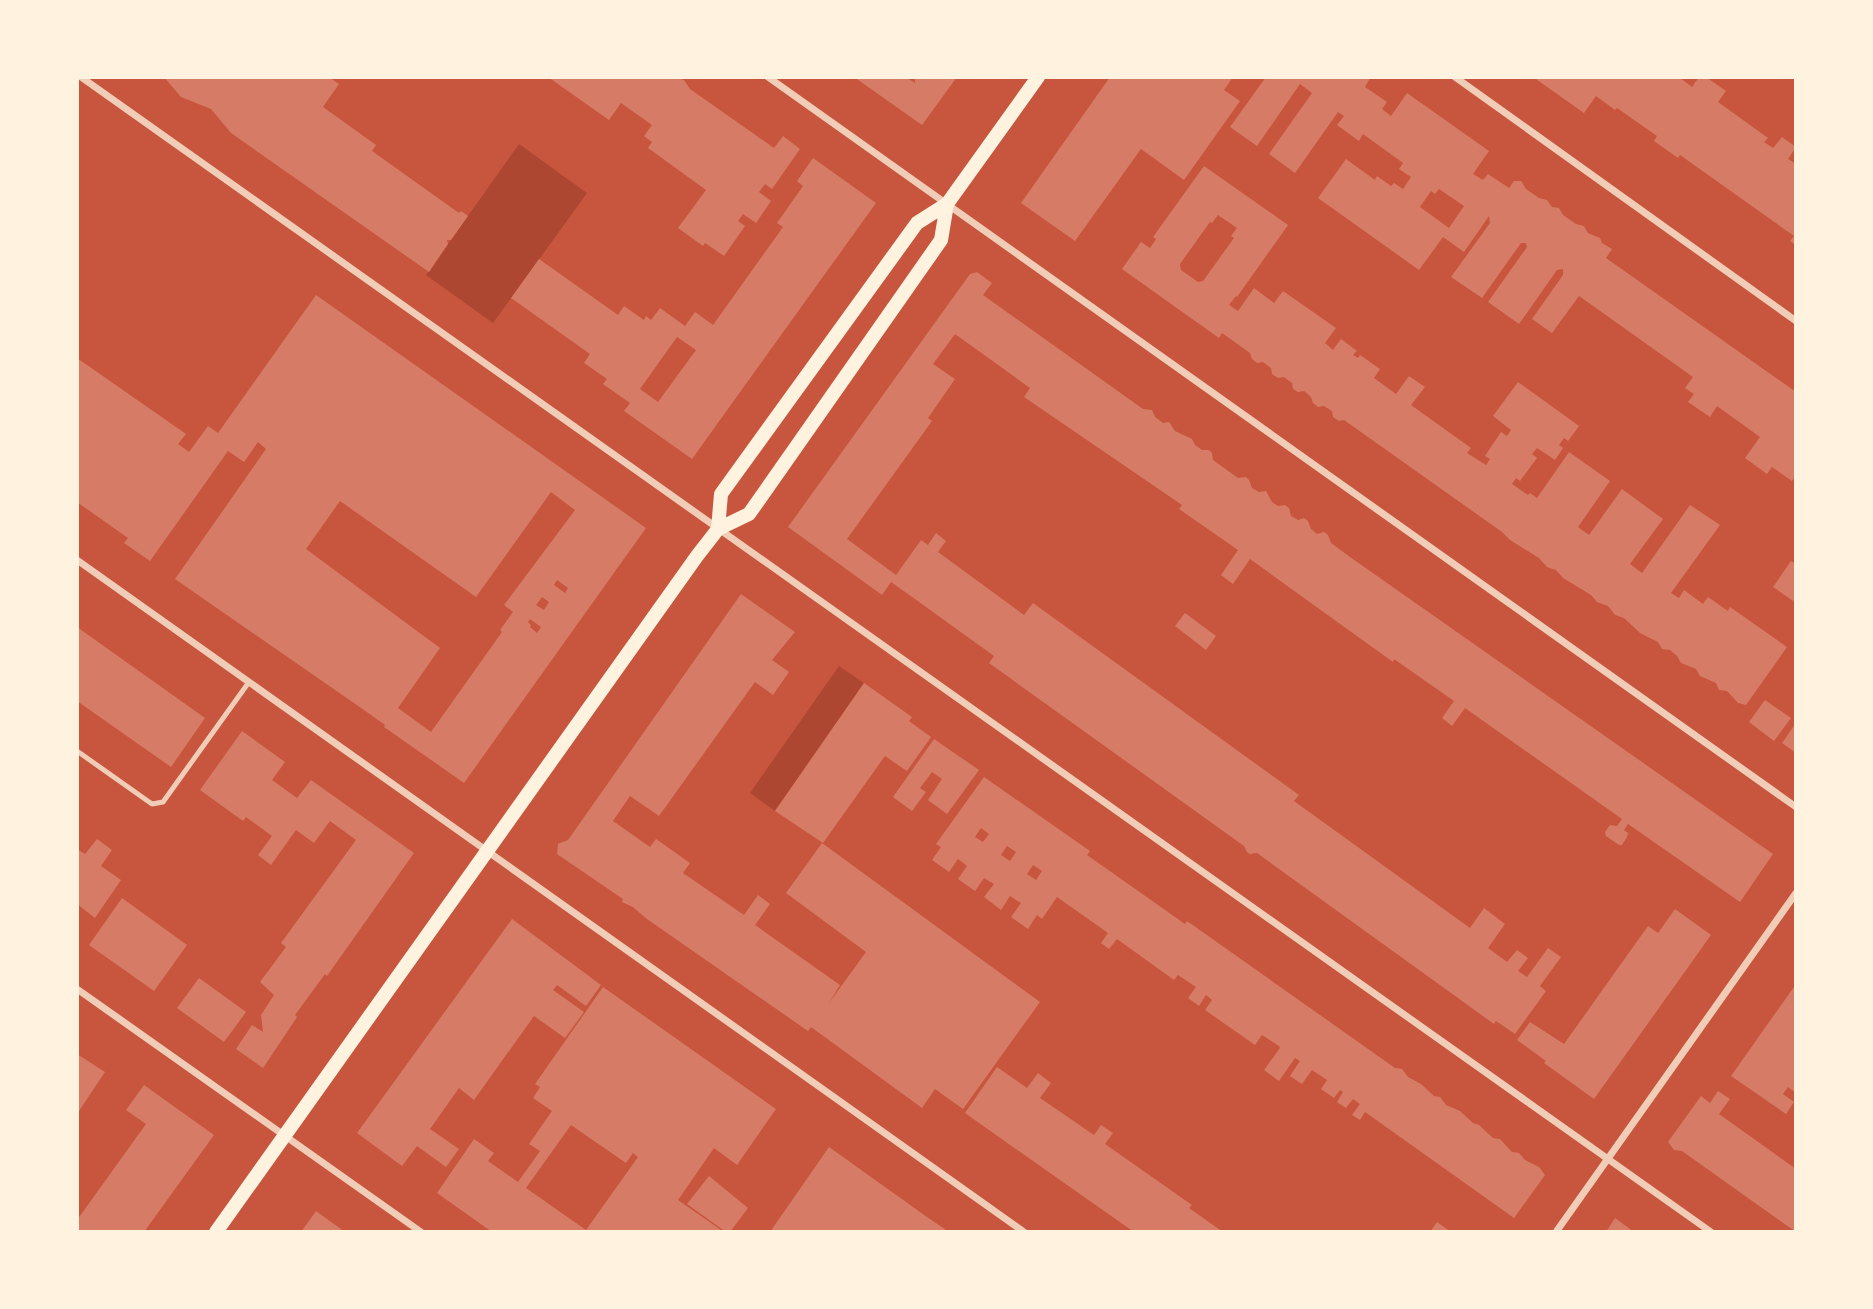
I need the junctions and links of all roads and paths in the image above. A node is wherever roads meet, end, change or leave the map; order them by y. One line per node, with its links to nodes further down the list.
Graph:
1 (81, 77): 7 (street)
2 (768, 77): 5 (street)
3 (1038, 77): 5 (main road)
4 (1455, 77): 6 (street)
5 (947, 204): 7 (main road); 7 (main road); 11 (street)
6 (1796, 321)
7 (718, 529): 12 (main road); 16 (street)
8 (77, 560): 9 (street)
9 (249, 682): 10 (lane); 12 (street)
10 (77, 751)
11 (1796, 807)
12 (486, 852): 15 (main road); 19 (street)
13 (1796, 893): 16 (street)
14 (77, 989): 15 (street)
15 (286, 1137): 17 (main road); 18 (street)
16 (1606, 1160): 20 (street); 21 (street)
17 (216, 1232)
18 (421, 1232)
19 (1024, 1232)
20 (1556, 1232)
21 (1711, 1232)

